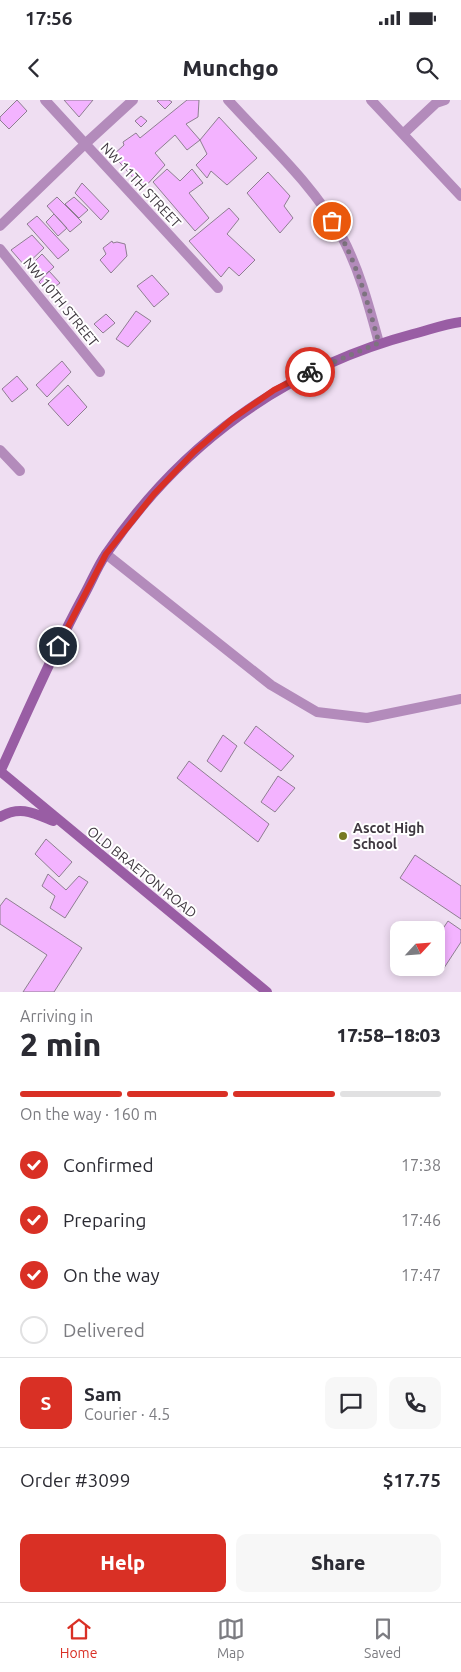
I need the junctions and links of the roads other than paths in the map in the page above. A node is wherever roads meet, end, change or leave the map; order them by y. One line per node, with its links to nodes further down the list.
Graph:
1 (45, 100): 7 (street, NW 11TH STREET)
2 (133, 100): 7 (street)
3 (228, 100): 13 (street)
4 (371, 100): 6 (street)
5 (445, 100): 6 (street)
6 (403, 134): 8 (street)
7 (84, 144): 9 (street); 11 (street, NW 11TH STREET)
8 (461, 196)
9 (0, 226)
10 (0, 249): 14 (street, NW 10TH STREET)
11 (218, 288)
12 (461, 322): 13 (street)
13 (379, 343): 17 (street)
14 (100, 372)
15 (0, 450): 16 (street)
16 (20, 471)
17 (106, 554): 18 (street); 19 (street)
18 (461, 699)
19 (0, 771): 21 (street, OLD BRAETON ROAD)
20 (0, 817): 21 (street)
21 (61, 824): 22 (street, OLD BRAETON ROAD)
22 (267, 992)

